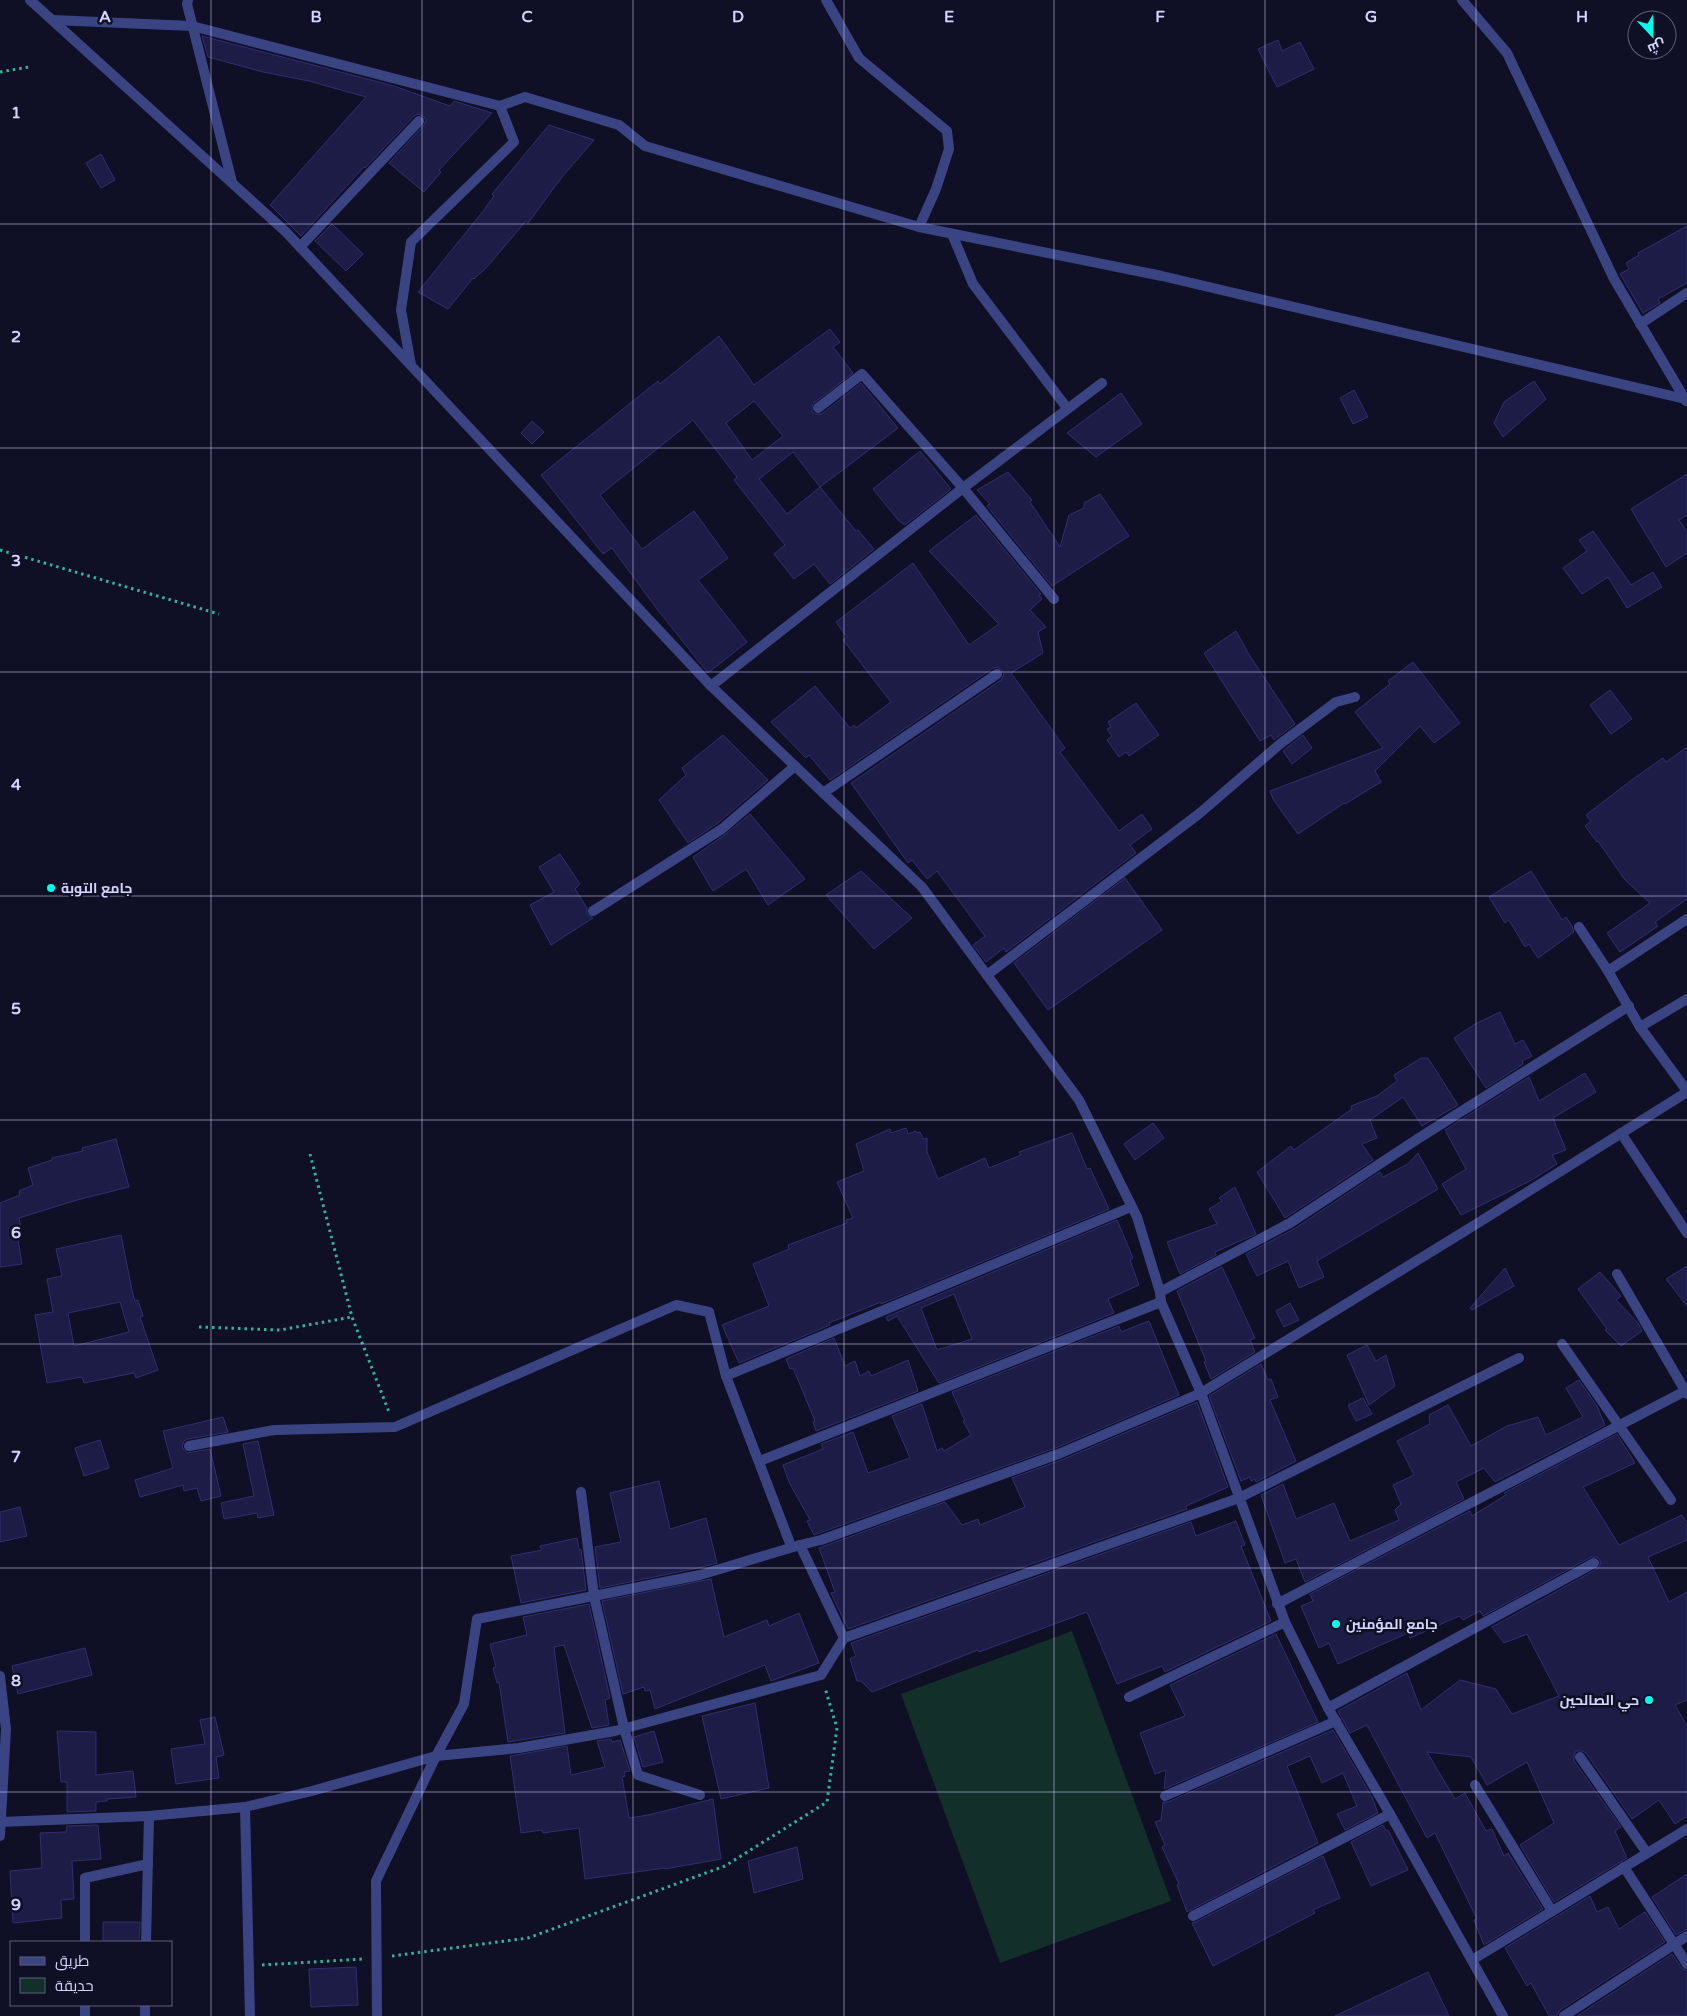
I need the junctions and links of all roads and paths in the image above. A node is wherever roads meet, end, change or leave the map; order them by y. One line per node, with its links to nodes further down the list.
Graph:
1 (30, 0): 5 (street)
2 (188, 0): 6 (street)
3 (826, 0): 12 (street)
4 (1462, 0): 16 (street)
5 (53, 20): 6 (street); 11 (street)
6 (192, 26): 9 (street); 11 (street)
7 (29, 67): 8 (path)
8 (0, 72)
9 (500, 106): 12 (street); 17 (street)
10 (419, 121): 14 (street)
11 (232, 182): 14 (street)
12 (919, 227): 13 (street)
13 (952, 234): 19 (street); 21 (street)
14 (300, 247): 17 (street)
15 (1687, 293): 16 (street)
16 (1640, 324): 19 (street)
17 (412, 366): 27 (street)
18 (1102, 383): 21 (street)
19 (1686, 401)
20 (818, 408): 22 (street)
21 (1067, 408): 22 (street)
22 (963, 488): 24 (street); 27 (street)
23 (0, 550): 25 (path)
24 (1054, 599)
25 (219, 614)
26 (997, 674): 30 (street)
27 (711, 686): 29 (street)
28 (1355, 697): 35 (street)
29 (795, 766): 30 (street); 31 (street)
30 (823, 793): 35 (street)
31 (593, 911)
32 (1687, 919): 34 (street)
33 (1579, 927): 34 (street)
34 (1608, 971): 37 (street)
35 (987, 975): 42 (street)
36 (1687, 999): 38 (street)
37 (1629, 1006): 38 (street); 45 (street)
38 (1640, 1027): 39 (street)
39 (1687, 1091): 40 (street)
40 (1621, 1134): 43 (street); 52 (street)
41 (310, 1154): 46 (path)
42 (1130, 1206): 45 (street); 50 (street)
43 (1687, 1233)
44 (1616, 1274): 51 (street)
45 (1160, 1297): 52 (street); 56 (street)
46 (352, 1317): 47 (path); 54 (path)
47 (199, 1327)
48 (1562, 1344): 53 (street)
49 (1520, 1358): 58 (street)
50 (726, 1376): 54 (street); 56 (street)
51 (1686, 1392): 53 (street)
52 (1201, 1393): 58 (street); 60 (street)
53 (1619, 1425): 59 (street); 63 (street)
54 (395, 1427): 55 (street)
55 (189, 1446)
56 (760, 1461): 60 (street)
57 (581, 1492): 62 (street)
58 (1239, 1498): 63 (street); 65 (street)
59 (1671, 1500)
60 (796, 1546): 62 (street); 65 (street)
61 (1594, 1563): 69 (street)
62 (594, 1596): 71 (street); 72 (street)
63 (1277, 1604): 64 (street)
64 (1285, 1622): 68 (street); 69 (street)
65 (844, 1638): 66 (street)
66 (820, 1675): 71 (street); 92 (path)
67 (0, 1676): 80 (street)
68 (1129, 1697)
69 (1328, 1708): 70 (street)
70 (1336, 1720): 76 (street); 78 (street)
71 (624, 1728): 72 (street); 75 (street)
72 (436, 1756): 77 (street); 92 (street)
73 (1580, 1757): 83 (street)
74 (1475, 1785): 86 (street)
75 (700, 1795)
76 (1165, 1796)
77 (245, 1806): 79 (street); 95 (street)
78 (1390, 1814): 87 (street); 93 (street)
79 (149, 1816): 80 (street); 84 (street)
80 (1, 1822): 82 (street)
81 (1687, 1829): 83 (street)
82 (0, 1836)
83 (1647, 1854): 85 (street)
84 (148, 1864): 89 (street); 90 (street)
85 (1624, 1867): 86 (street); 91 (street)
86 (1552, 1911): 93 (street)
87 (1193, 1916)
88 (1687, 1936): 91 (street)
89 (85, 1941)
90 (146, 1941)
91 (1674, 1944): 94 (street); 99 (street)
92 (377, 1958): 95 (path); 97 (street)
93 (1472, 1960): 98 (street)
94 (1687, 1964)
95 (249, 1966): 96 (street)
96 (250, 2016)
97 (377, 2016)
98 (1503, 2016)
99 (1564, 2016)

